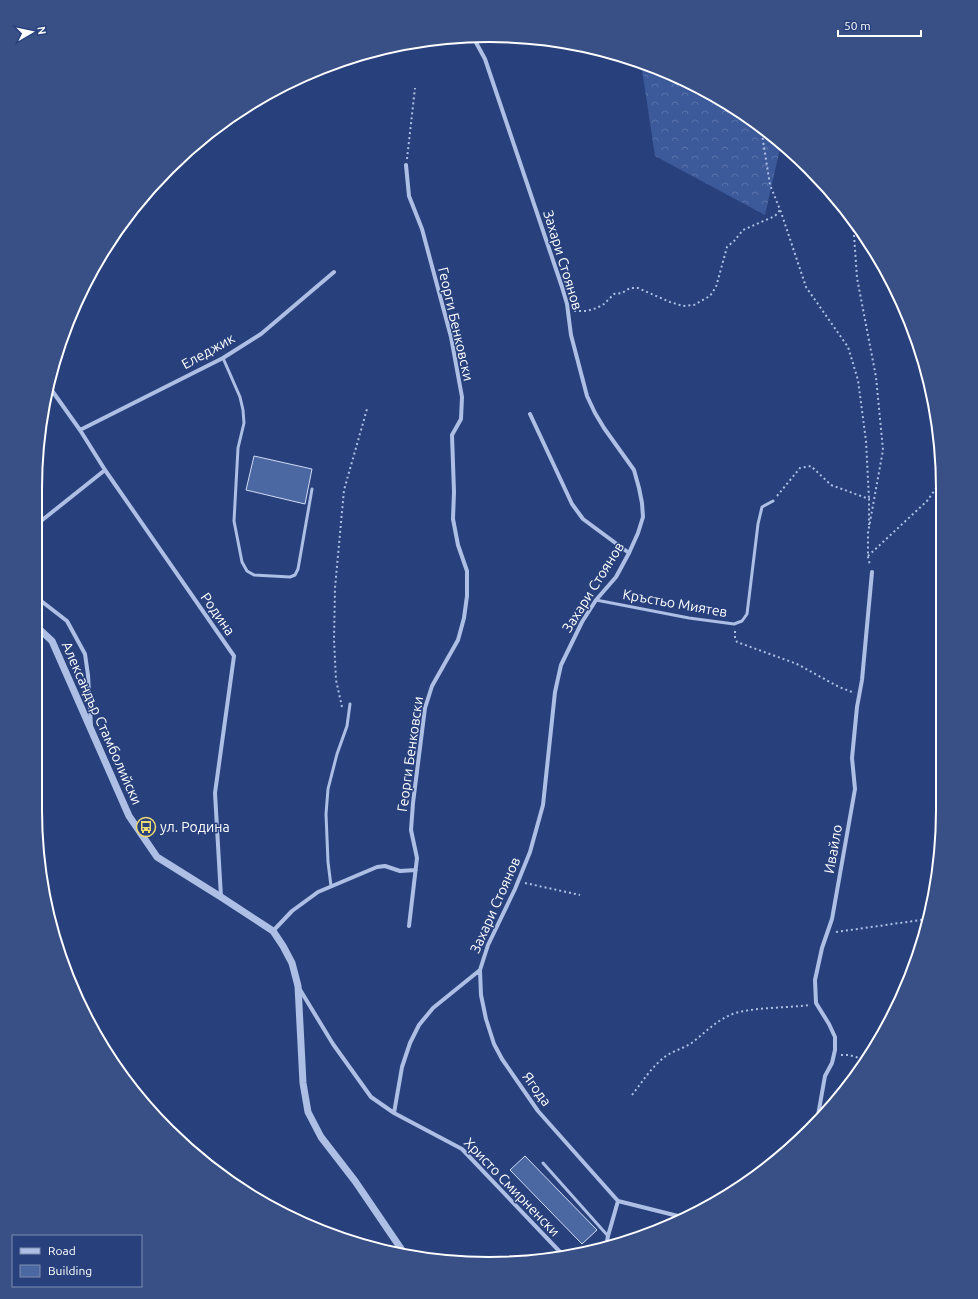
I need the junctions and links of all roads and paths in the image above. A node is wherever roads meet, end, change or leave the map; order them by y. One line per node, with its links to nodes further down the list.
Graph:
1 (476, 42): 8 (street, Захари Стоянов)
2 (415, 88): 4 (path)
3 (762, 135): 5 (path)
4 (406, 165): 32 (street, Георги Бенковски)
5 (780, 210): 8 (path); 17 (path)
6 (854, 231): 20 (path)
7 (334, 272): 9 (street, Еледжик)
8 (568, 310): 21 (street, Захари Стоянов)
9 (223, 358): 13 (street, Еледжик); 16 (lane)
10 (53, 392): 13 (street, Родина)
11 (367, 410): 30 (path)
12 (530, 414): 21 (street)
13 (80, 430): 14 (street, Родина)
14 (105, 470): 19 (street); 36 (street, Родина)
15 (936, 488): 22 (path)
16 (312, 489)
17 (869, 499): 18 (path); 20 (path)
18 (773, 501): 26 (lane, Кръстьо Миятев)
19 (42, 520)
20 (868, 533): 22 (path)
21 (629, 552): 24 (street, Захари Стоянов)
22 (868, 557): 23 (path)
23 (872, 572): 28 (street, Ивайло)
24 (596, 600): 26 (lane, Кръстьо Миятев); 33 (street, Захари Стоянов)
25 (42, 602): 31 (street)
26 (734, 624): 28 (path)
27 (42, 632): 31 (street, Александър Стамболийски)
28 (860, 693): 40 (street, Ивайло)
29 (350, 704): 30 (lane)
30 (348, 719): 34 (lane)
31 (92, 730): 36 (street, Александър Стамболийски)
32 (416, 870): 34 (street); 38 (street, Георги Бенковски)
33 (518, 881): 35 (path); 41 (street, Захари Стоянов)
34 (331, 886): 39 (street)
35 (580, 895)
36 (221, 897): 39 (street, Александър Стамболийски)
37 (922, 920): 40 (path)
38 (409, 926)
39 (273, 931): 42 (street, Александър Стамболийски)
40 (826, 934): 43 (street, Ивайло)
41 (480, 970): 48 (street, Захари Стоянов); 50 (street, Ягода)
42 (298, 986): 48 (street, Христо Смирненски); 54 (street, Александър Стамболийски)
43 (816, 1003): 44 (street); 46 (path)
44 (834, 1054): 45 (path); 47 (street)
45 (861, 1058)
46 (632, 1095)
47 (819, 1111)
48 (394, 1113): 55 (street, Христо Смирненски)
49 (543, 1163): 52 (lane)
50 (618, 1201): 51 (street); 52 (street)
51 (677, 1216)
52 (608, 1236): 53 (street)
53 (607, 1241)
54 (400, 1248)
55 (559, 1251)

